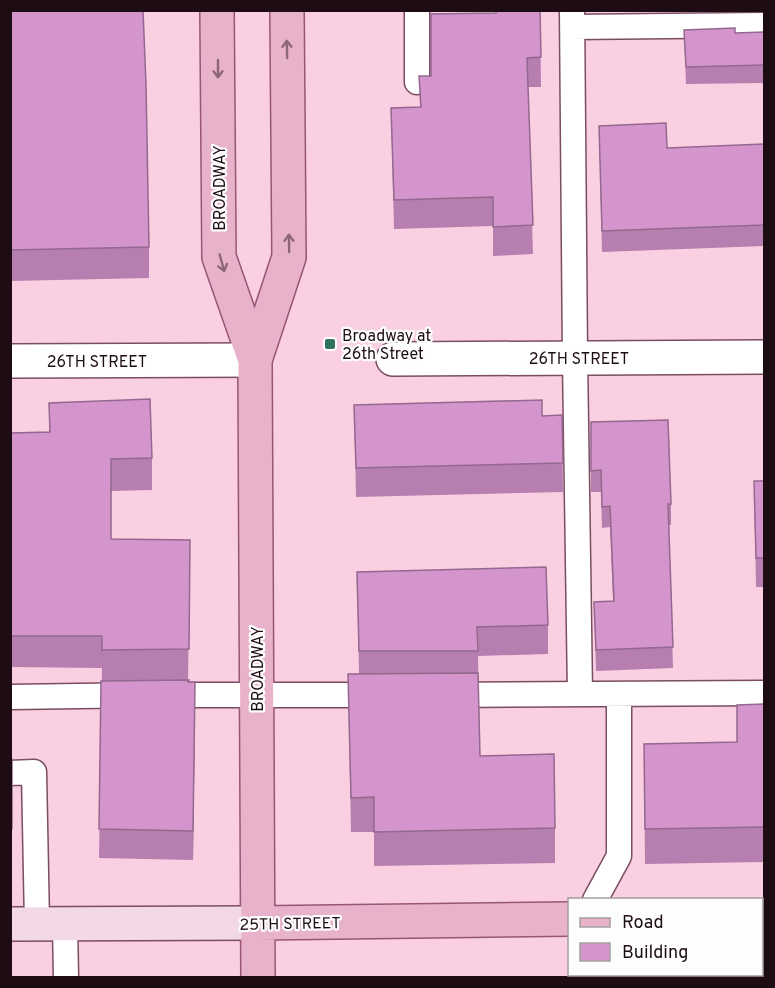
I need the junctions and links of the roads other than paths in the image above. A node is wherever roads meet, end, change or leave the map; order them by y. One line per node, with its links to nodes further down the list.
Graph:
1 (217, 10): 10 (main road, BROADWAY, one-way to 10)
2 (287, 10): 10 (main road, BROADWAY, one-way to 2)
3 (417, 10): 6 (lane)
4 (572, 19): 5 (lane); 8 (lane)
5 (765, 26)
6 (417, 82)
7 (765, 357): 8 (street, 26TH STREET)
8 (575, 358): 9 (street, 26TH STREET); 13 (lane)
9 (393, 359)
10 (255, 360): 11 (street, 26TH STREET); 15 (main road, BROADWAY)
11 (10, 361)
12 (765, 693): 14 (lane)
13 (580, 694): 14 (lane); 15 (lane)
14 (619, 694): 18 (lane)
15 (257, 695): 16 (lane); 20 (main road, BROADWAY)
16 (10, 697)
17 (10, 773): 21 (lane)
18 (596, 898)
19 (568, 919): 20 (main road, 25TH STREET)
20 (258, 923): 21 (main road, 25TH STREET); 23 (main road, BROADWAY)
21 (38, 924): 22 (lane)
22 (66, 978)
23 (258, 978)

